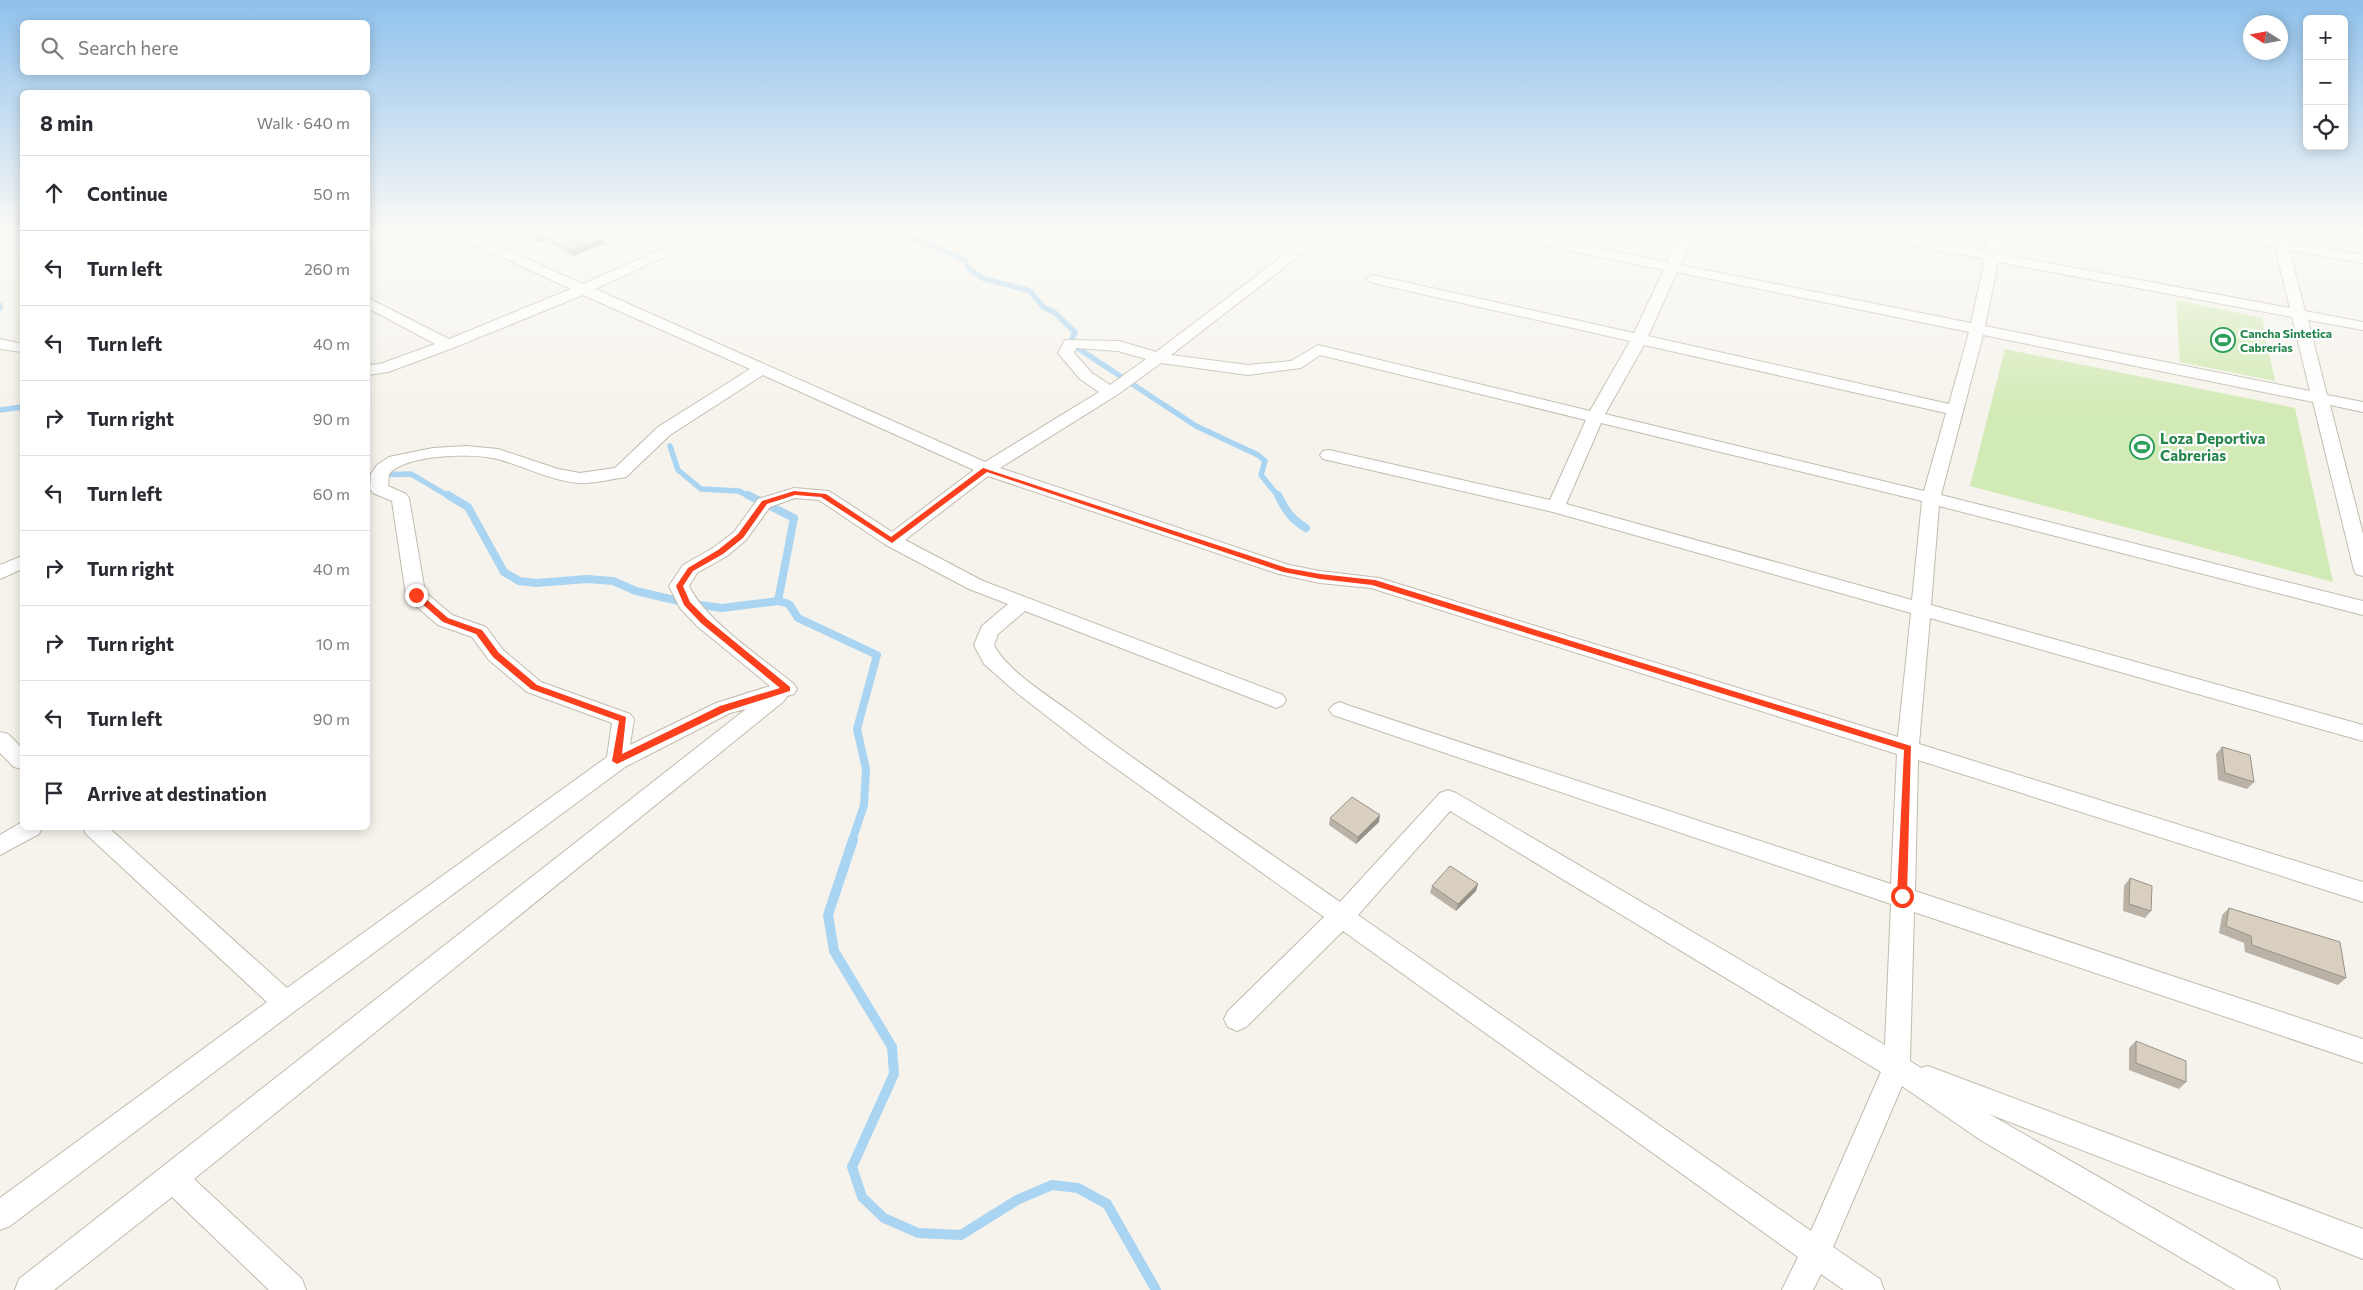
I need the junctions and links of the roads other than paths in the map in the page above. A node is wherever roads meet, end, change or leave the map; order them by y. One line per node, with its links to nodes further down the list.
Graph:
1 (576, 292): 16 (street)
2 (591, 292): 20 (street)
3 (1244, 292): 18 (street)
4 (1431, 292): 14 (street)
5 (1661, 292): 14 (street)
6 (1797, 292): 13 (street)
7 (1985, 292): 13 (street)
8 (2182, 292): 11 (street)
9 (2294, 292): 11 (street)
10 (370, 303): 16 (street)
11 (2299, 314): 12 (street); 22 (street)
12 (2363, 326)
13 (1977, 330): 22 (street); 24 (street)
14 (1639, 340): 24 (street); 25 (street)
15 (0, 344): 17 (street)
16 (448, 345): 19 (street)
17 (20, 348)
18 (1158, 358): 21 (street); 21 (street); 25 (street)
19 (370, 370)
20 (760, 370): 27 (street); 46 (street)
21 (1111, 392): 27 (street)
22 (2320, 397): 23 (street); 29 (street)
23 (2363, 407)
24 (1954, 410): 28 (street)
25 (1595, 417): 28 (street); 31 (street)
26 (1329, 455): 31 (street)
27 (986, 470): 32 (street); 44 (street)
28 (1931, 498): 37 (street); 38 (street)
29 (2345, 499): 30 (street); 34 (street)
30 (2363, 503)
31 (1556, 507): 37 (street)
32 (892, 541): 36 (street); 39 (street)
33 (20, 563): 35 (street)
34 (2363, 570)
35 (0, 573)
36 (1022, 603): 40 (street); 52 (street)
37 (1921, 608): 42 (street); 44 (street)
38 (2363, 608)
39 (787, 689): 46 (street); 57 (street)
40 (1276, 700)
41 (1340, 710): 51 (street)
42 (2363, 732)
43 (0, 740): 45 (street)
44 (1908, 748): 50 (street); 51 (street)
45 (20, 759)
46 (617, 761): 53 (street)
47 (28, 830): 49 (street)
48 (96, 830): 53 (street)
49 (0, 846)
50 (2363, 892)
51 (1902, 896): 55 (street); 56 (street)
52 (1342, 916): 54 (street); 56 (street); 60 (street)
53 (286, 1003): 58 (street)
54 (1237, 1018)
55 (2363, 1051)
56 (1897, 1067): 59 (street); 60 (street); 65 (street)
57 (173, 1179): 61 (street); 62 (street)
58 (0, 1216)
59 (2363, 1244)
60 (1816, 1253): 63 (street); 64 (street)
61 (30, 1290)
62 (291, 1290)
63 (1797, 1290)
64 (1869, 1290)
65 (2265, 1290)

